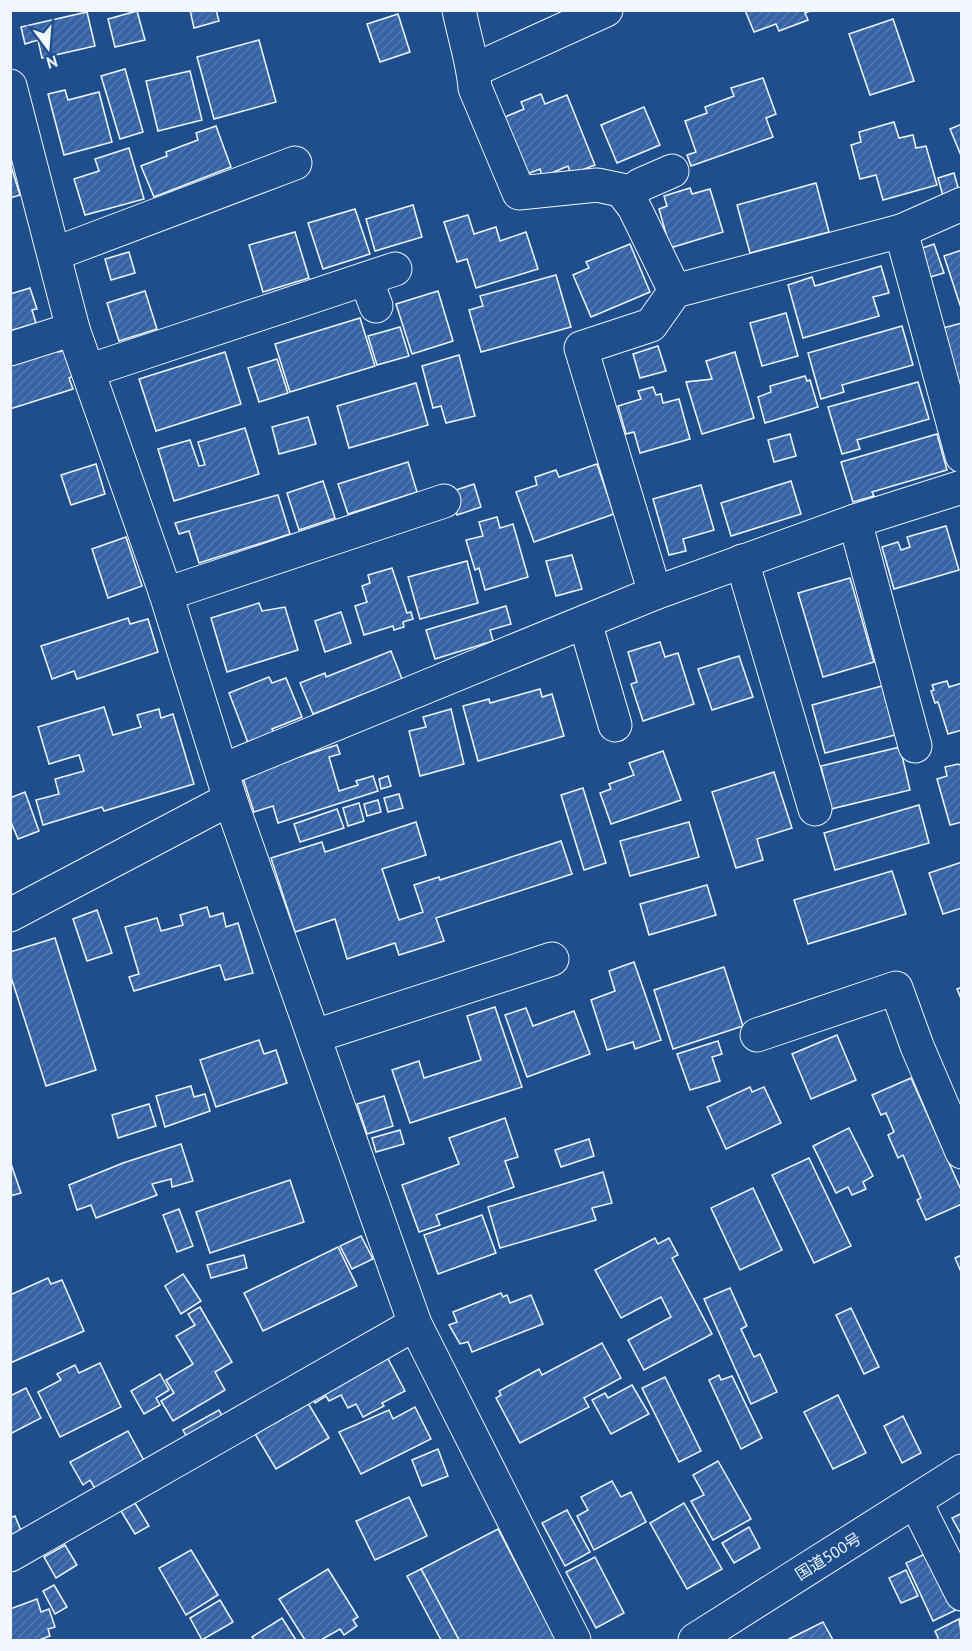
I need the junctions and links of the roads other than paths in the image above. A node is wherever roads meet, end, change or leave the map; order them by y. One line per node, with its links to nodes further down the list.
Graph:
1 (459, 10): 3 (main road)
2 (606, 10): 3 (main road)
3 (474, 70): 7 (main road)
4 (10, 86): 10 (main road)
5 (295, 163): 10 (main road)
6 (672, 171): 7 (main road)
7 (626, 196): 12 (main road)
8 (962, 204): 9 (main road)
9 (901, 231): 12 (main road); 16 (main road)
10 (54, 254): 13 (main road)
11 (379, 285): 15 (main road)
12 (675, 291): 21 (main road)
13 (73, 329): 14 (main road); 15 (main road)
14 (10, 349)
15 (88, 371): 22 (main road)
16 (962, 456)
17 (962, 487): 19 (main road)
18 (444, 501): 22 (main road)
19 (855, 521): 20 (main road); 25 (main road)
20 (742, 561): 21 (main road); 27 (main road)
21 (655, 593): 23 (main road)
22 (166, 594): 26 (main road)
23 (585, 622): 24 (main road); 26 (main road)
24 (615, 725)
25 (915, 746)
26 (226, 784): 28 (main road); 31 (main road)
27 (814, 809)
28 (10, 915)
29 (552, 959): 31 (main road)
30 (757, 1035): 32 (main road)
31 (315, 1036): 33 (main road)
32 (962, 1152)
33 (415, 1324): 36 (main road); 38 (main road)
34 (962, 1472): 35 (main road, 国道500号)
35 (915, 1501): 37 (main road); 39 (main road, 国道500号)
36 (10, 1555)
37 (962, 1594)
38 (574, 1641)
39 (695, 1641)

